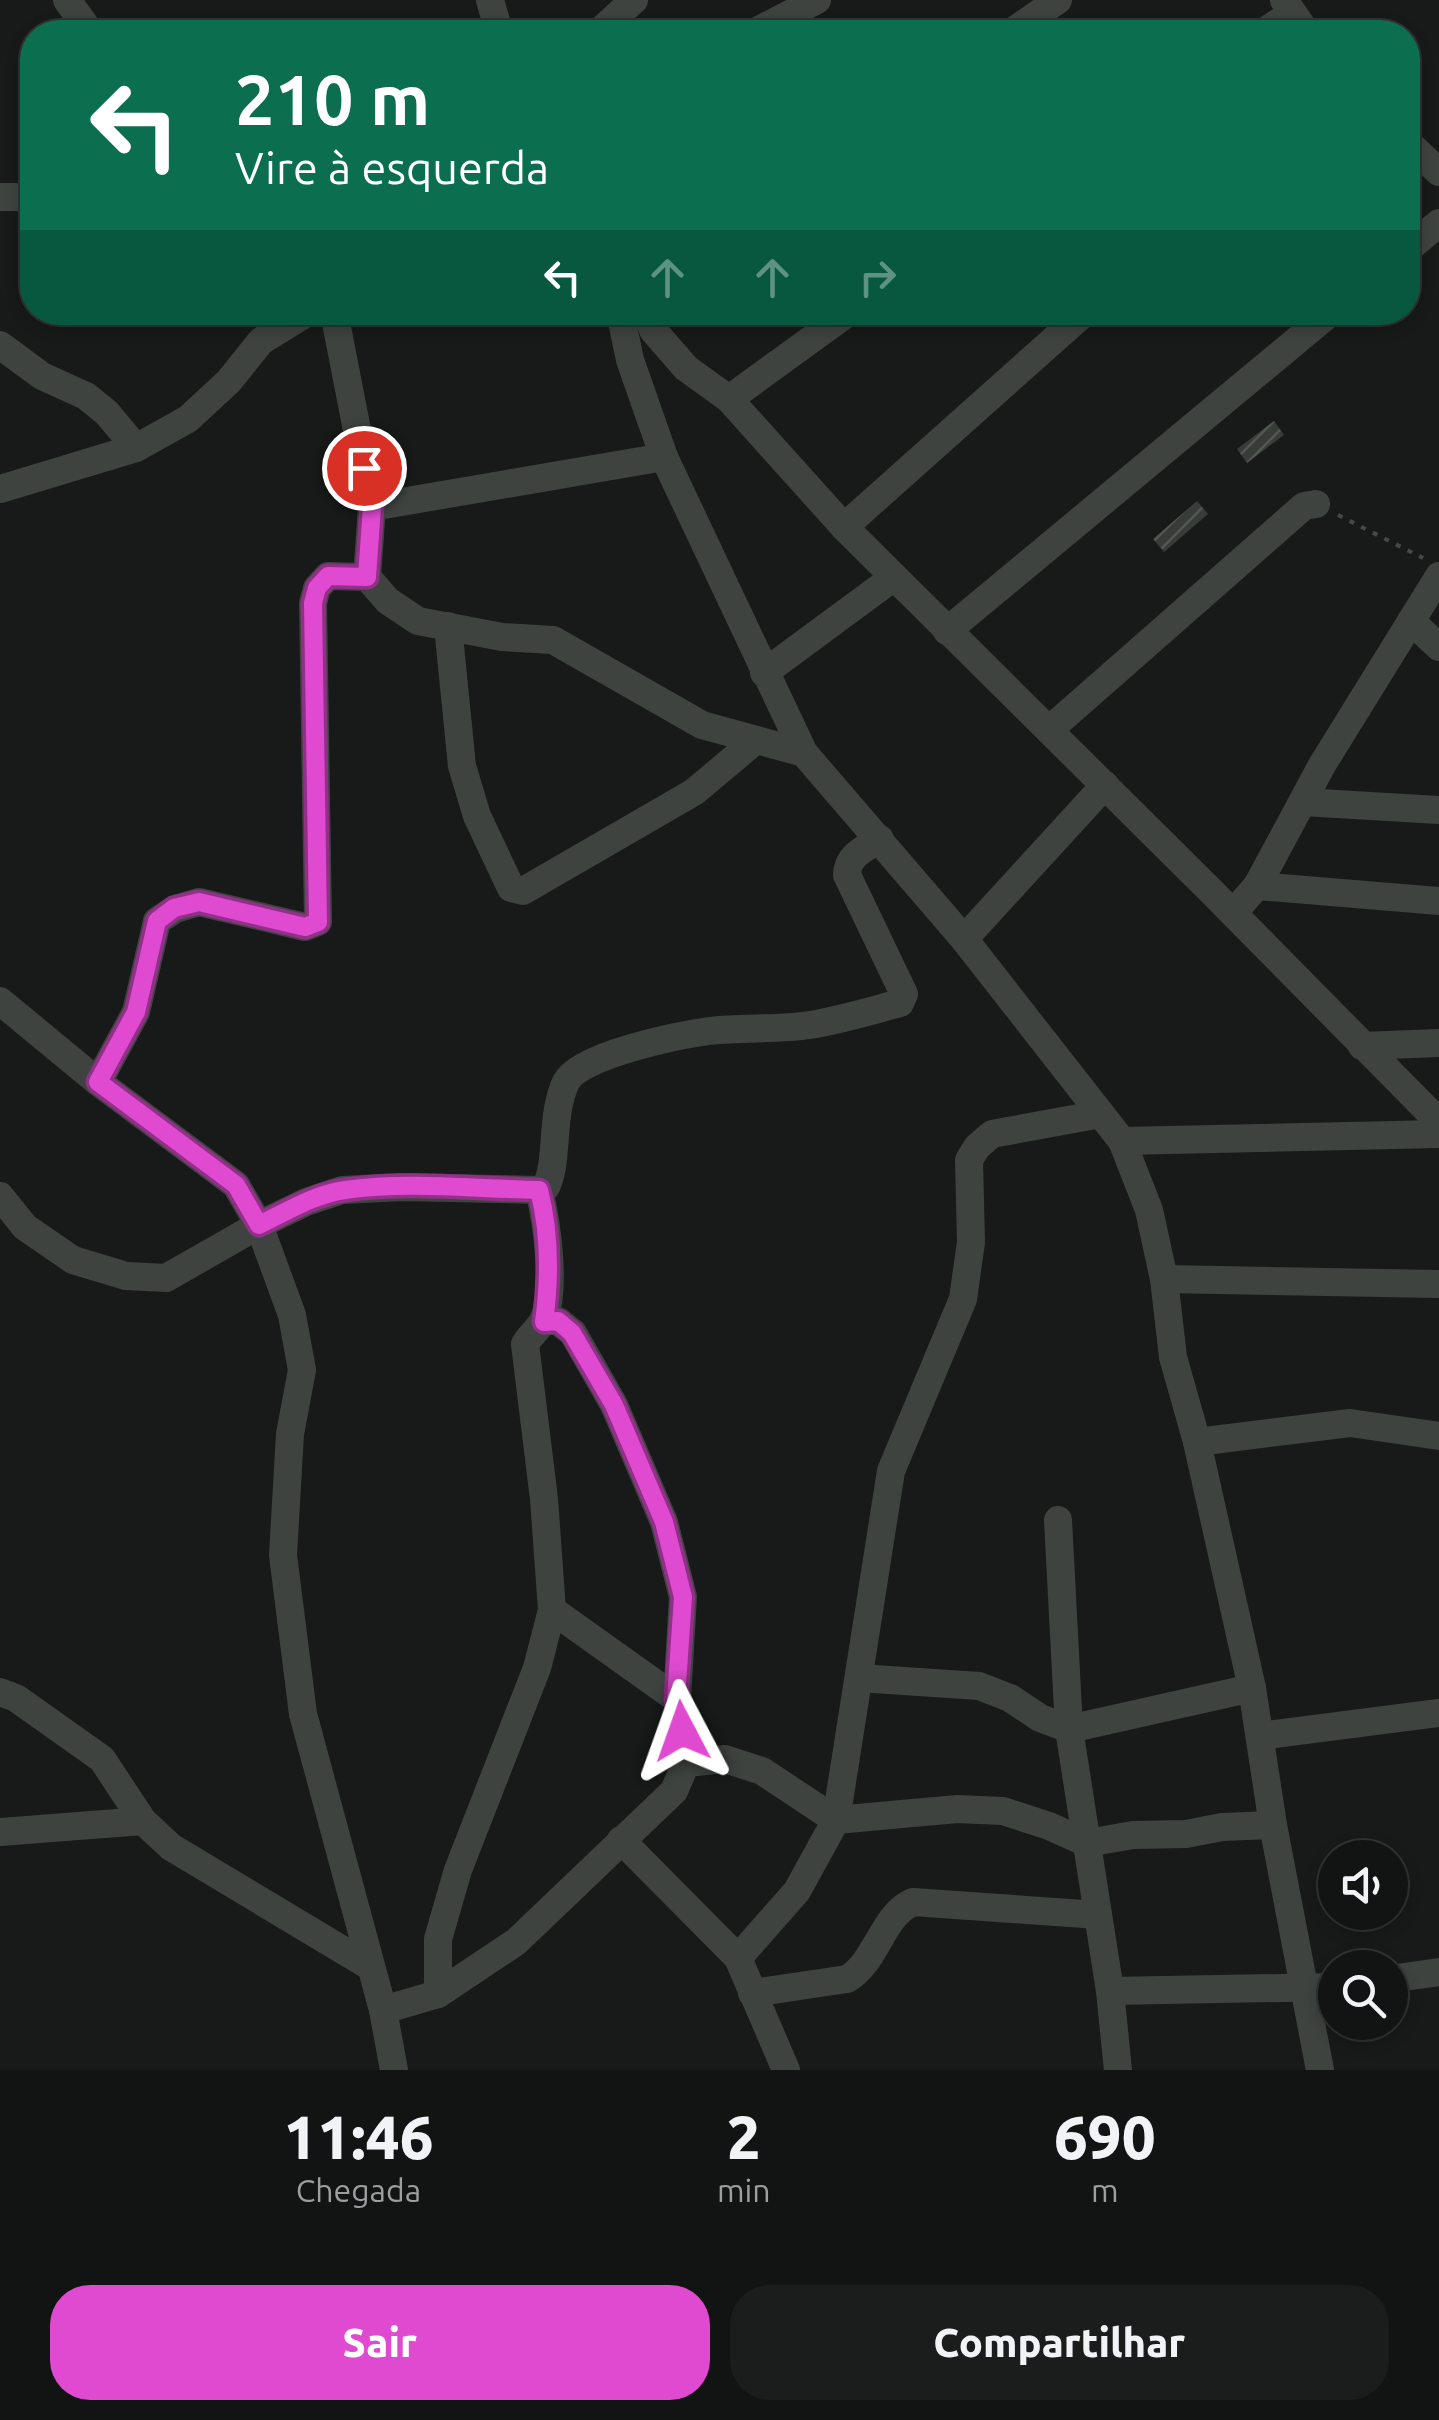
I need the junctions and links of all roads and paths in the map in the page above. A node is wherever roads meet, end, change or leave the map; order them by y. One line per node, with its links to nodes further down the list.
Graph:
1 (634, 0): 4 (street)
2 (818, 0): 5 (street)
3 (1058, 0): 6 (street)
4 (612, 20)
5 (778, 20)
6 (1029, 20)
7 (1420, 154): 8 (street)
8 (1439, 172)
9 (287, 325): 18 (street)
10 (337, 325): 22 (street)
11 (623, 325): 19 (street)
12 (652, 325): 17 (street)
13 (831, 325): 17 (street)
14 (1070, 325): 23 (street)
15 (1314, 325): 29 (street)
16 (0, 345): 18 (street)
17 (728, 399): 23 (street)
18 (136, 448): 20 (street)
19 (664, 457): 22 (street); 31 (street)
20 (0, 489)
21 (1316, 504): 24 (path); 32 (street)
22 (372, 507): 25 (street)
23 (844, 527): 26 (street)
24 (1430, 567): 27 (street)
25 (367, 577): 28 (street); 46 (street)
26 (894, 577): 29 (street); 31 (street)
27 (1411, 621): 30 (street); 36 (street)
28 (448, 626): 33 (street); 33 (street)
29 (947, 631): 32 (street)
30 (1439, 647)
31 (764, 673): 34 (street)
32 (1049, 730): 35 (street)
33 (756, 740): 34 (street)
34 (804, 753): 38 (street)
35 (1104, 785): 41 (street); 42 (street)
36 (1303, 802): 37 (street); 39 (street)
37 (1439, 810)
38 (880, 838): 42 (street); 51 (street)
39 (1257, 886): 40 (street); 41 (street)
40 (1439, 901)
41 (1233, 913): 45 (street)
42 (964, 939): 47 (street)
43 (0, 1001): 46 (street)
44 (1439, 1043): 45 (street)
45 (1362, 1046): 48 (street)
46 (98, 1082): 53 (street)
47 (1102, 1114): 50 (street); 61 (street)
48 (1439, 1122)
49 (1439, 1134): 50 (street)
50 (1122, 1141): 54 (street)
51 (539, 1190): 53 (street); 56 (street)
52 (0, 1196): 53 (street)
53 (259, 1225): 77 (street)
54 (1164, 1278): 55 (street); 58 (street)
55 (1439, 1284)
56 (544, 1322): 60 (street); 64 (street)
57 (1439, 1436): 58 (street)
58 (1197, 1442): 62 (street)
59 (1058, 1520): 66 (street)
60 (552, 1610): 64 (street); 84 (street)
61 (859, 1678): 66 (street); 69 (street)
62 (1252, 1688): 66 (street); 67 (street)
63 (5, 1689): 70 (street)
64 (676, 1699): 68 (street)
65 (1439, 1713): 67 (street)
66 (1069, 1729): 74 (street)
67 (1260, 1736): 71 (street)
68 (686, 1763): 69 (street); 73 (street)
69 (836, 1820): 74 (street); 76 (street)
70 (143, 1821): 72 (street); 77 (street)
71 (1273, 1825): 74 (street); 80 (street)
72 (0, 1832)
73 (621, 1840): 76 (street); 84 (street)
74 (1087, 1844): 75 (street)
75 (1098, 1915): 82 (street); 83 (street)
76 (738, 1958): 83 (street)
77 (371, 1967): 85 (street)
78 (1439, 1972): 79 (street)
79 (1408, 1977)
80 (1305, 1988): 81 (street); 82 (street); 89 (street)
81 (1318, 1988)
82 (1110, 1990): 88 (street)
83 (752, 1993): 87 (street)
84 (438, 1994): 85 (street)
85 (382, 2010): 86 (street)
86 (394, 2070)
87 (786, 2070)
88 (1118, 2070)
89 (1320, 2070)

